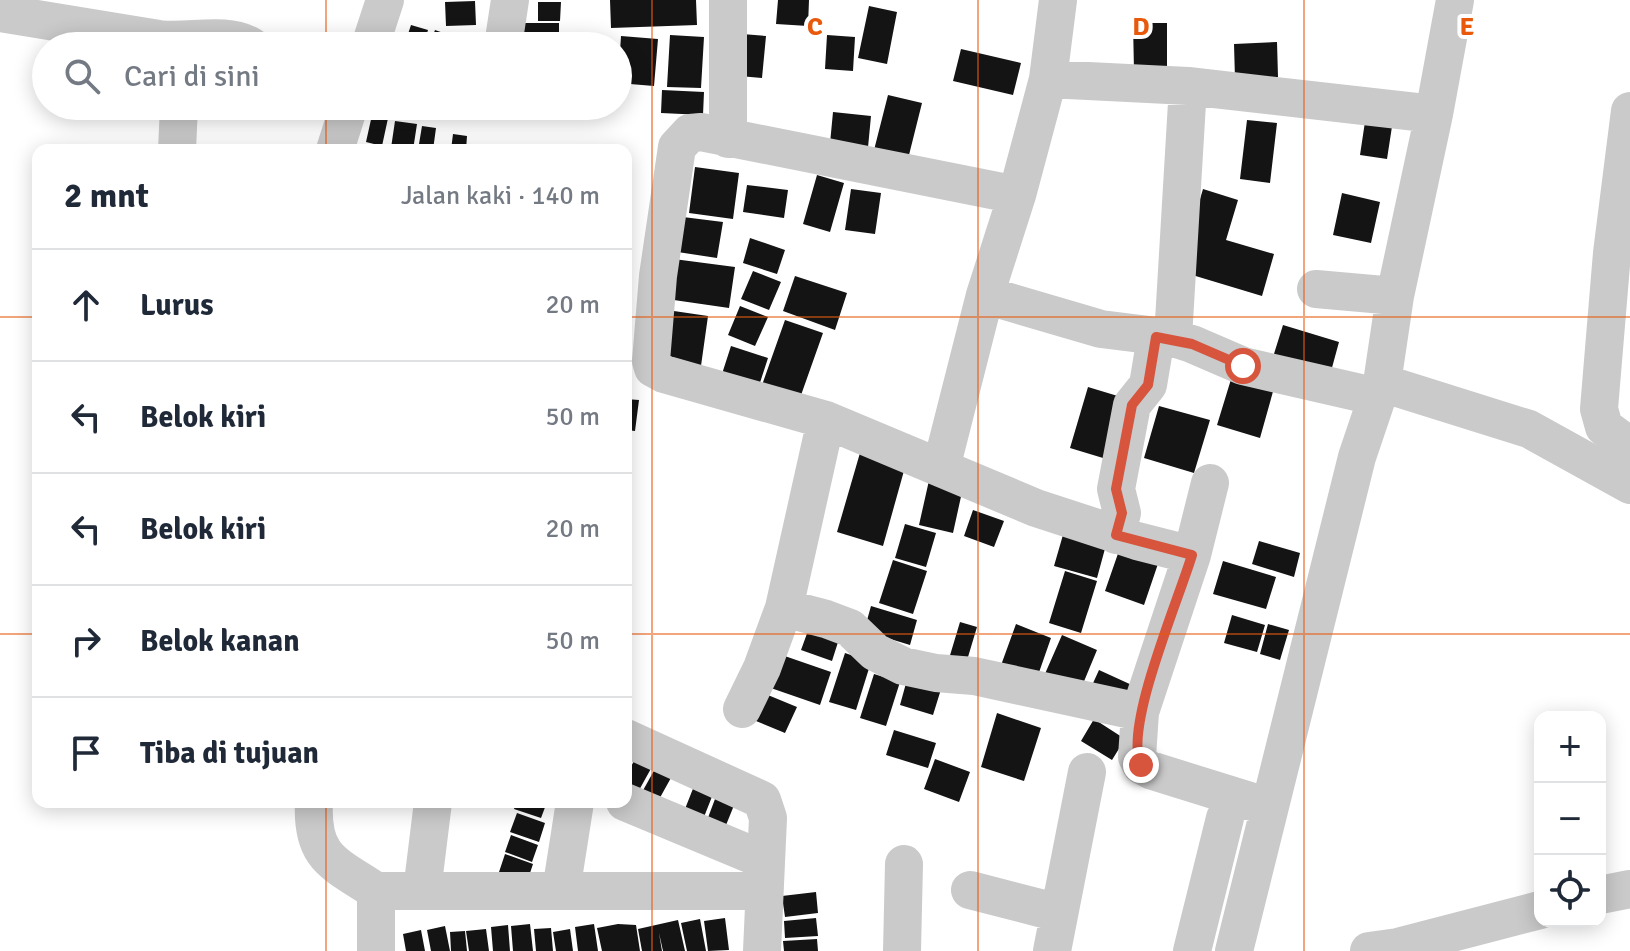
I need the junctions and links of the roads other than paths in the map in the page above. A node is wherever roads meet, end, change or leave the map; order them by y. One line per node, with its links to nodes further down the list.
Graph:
1 (385, 0): 8 (street)
2 (510, 0): 9 (street)
3 (728, 0): 15 (street)
4 (1058, 0): 10 (street)
5 (1455, 0): 13 (street)
6 (0, 13): 7 (street)
7 (109, 32)
8 (375, 32)
9 (505, 32)
10 (1048, 79): 11 (street); 17 (street)
11 (1188, 86): 13 (street); 23 (street)
12 (1630, 111): 18 (street)
13 (1434, 114): 22 (street)
14 (178, 120): 16 (street)
15 (728, 139): 17 (street); 19 (street)
16 (177, 144)
17 (1017, 195): 21 (street)
18 (1621, 259): 26 (street)
19 (642, 275): 25 (street)
20 (1316, 289): 22 (street)
21 (985, 295): 23 (street); 27 (street)
22 (1395, 296): 24 (street)
23 (1165, 338): 24 (street); 30 (street)
24 (1380, 390): 29 (street); 38 (street)
25 (826, 420): 27 (street); 32 (street)
26 (1630, 446)
27 (941, 468): 30 (street)
28 (1210, 483): 31 (street)
29 (1630, 485)
30 (1116, 535): 31 (street)
31 (1192, 555): 34 (street)
32 (784, 608): 33 (street); 34 (street)
33 (742, 709)
34 (1140, 712): 38 (street)
35 (632, 741): 44 (street)
36 (1087, 772): 52 (street)
37 (632, 806): 44 (street)
38 (1269, 807): 58 (street)
39 (314, 808): 47 (street)
40 (432, 808): 48 (street)
41 (574, 808): 49 (street)
42 (1225, 818): 57 (street)
43 (904, 864): 55 (street)
44 (763, 876): 49 (street); 54 (street)
45 (1630, 889): 50 (street)
46 (970, 890): 52 (street)
47 (376, 891): 48 (street); 53 (street)
48 (422, 891): 49 (street)
49 (561, 891)
50 (1606, 894)
51 (1534, 912): 59 (street)
52 (1059, 913): 56 (street)
53 (376, 951)
54 (762, 951)
55 (902, 951)
56 (1052, 951)
57 (1192, 951)
58 (1234, 951)
59 (1369, 951)

